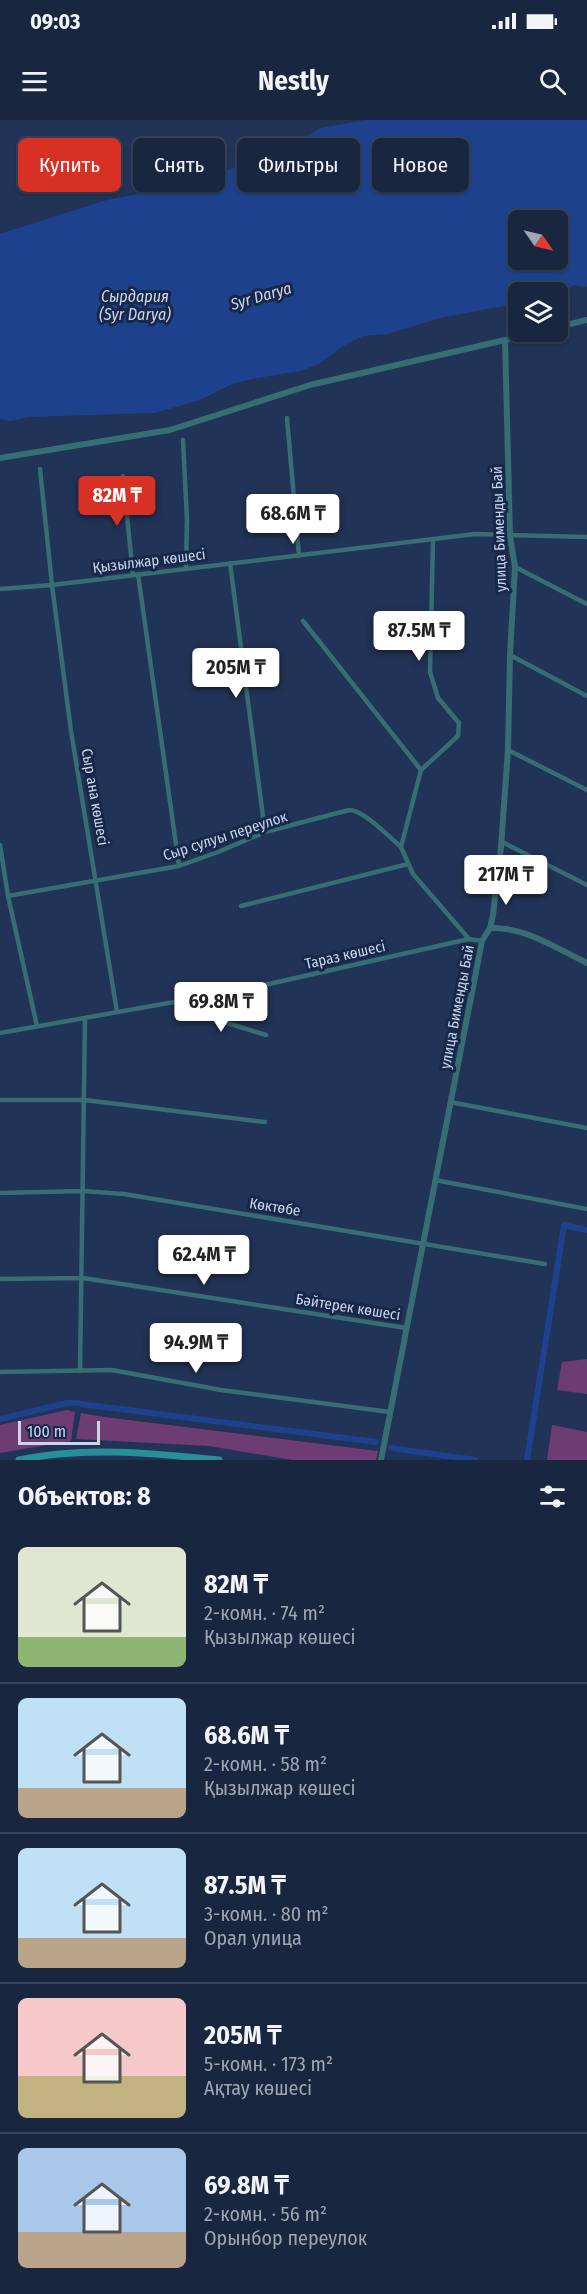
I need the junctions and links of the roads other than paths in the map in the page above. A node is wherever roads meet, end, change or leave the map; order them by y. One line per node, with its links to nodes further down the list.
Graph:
1 (587, 320): 2 (street)
2 (568, 325)
3 (508, 339): 4 (street)
4 (505, 340): 7 (street); 10 (street, улица Бименды Бай)
5 (287, 418): 13 (street)
6 (183, 441): 16 (street)
7 (0, 458)
8 (40, 469): 18 (street, Сыр ана көшесі)
9 (123, 476): 17 (street)
10 (510, 536): 11 (street, Қызылжар көшесі); 12 (street, Қызылжар көшесі); 15 (street, улица Бименды Бай)
11 (587, 537)
12 (433, 539): 13 (street, Қызылжар көшесі); 25 (street)
13 (299, 556): 14 (street, Қызылжар көшесі)
14 (230, 563): 16 (street, Қызылжар көшесі); 27 (street)
15 (515, 567): 20 (street); 22 (street, улица Бименды Бай)
16 (186, 568): 17 (street, Қызылжар көшесі)
17 (136, 574): 18 (street, Қызылжар көшесі); 32 (street)
18 (52, 585): 19 (street, Қызылжар көшесі); 33 (street, Сыр ана көшесі)
19 (0, 589)
20 (587, 604)
21 (303, 621): 25 (street)
22 (510, 655): 23 (street); 24 (street, улица Бименды Бай)
23 (587, 696)
24 (508, 750): 26 (street); 28 (street, улица Бименды Бай)
25 (421, 771): 30 (street)
26 (587, 790)
27 (265, 832): 30 (street, Сыр сулуы переулок); 32 (street, Сыр сулуы переулок)
28 (502, 842): 34 (street); 37 (street, улица Бименды Бай)
29 (0, 845): 35 (street)
30 (401, 847): 31 (street)
31 (408, 864): 36 (street); 38 (street)
32 (179, 866): 33 (street, Сыр сулуы переулок)
33 (97, 879): 35 (street, Сыр сулуы переулок); 42 (street, Сыр ана көшесі)
34 (587, 885)
35 (8, 896): 44 (street)
36 (241, 906)
37 (490, 928): 39 (street, улица Бименды Бай); 40 (street)
38 (469, 939): 39 (street, Тараз көшесі); 41 (street, Тараз көшесі)
39 (482, 941): 49 (street, улица Бименды Бай)
40 (587, 963)
41 (218, 994): 42 (street, Тараз көшесі); 46 (street)
42 (117, 1012): 43 (street, Тараз көшесі)
43 (85, 1019): 44 (street, Тараз көшесі); 48 (street)
44 (37, 1026): 45 (street, Тараз көшесі)
45 (0, 1034)
46 (266, 1035)
47 (0, 1100): 48 (street)
48 (85, 1100): 50 (street); 53 (street)
49 (450, 1102): 51 (street); 52 (street, улица Бименды Бай)
50 (265, 1122)
51 (587, 1128)
52 (435, 1180): 55 (street); 56 (street, улица Бименды Бай)
53 (83, 1191): 54 (street, Көктөбе); 56 (street, Көктөбе); 58 (street)
54 (0, 1193)
55 (587, 1209)
56 (423, 1243): 57 (street, Көктөбе); 60 (street, улица Бименды Бай)
57 (545, 1264)
58 (83, 1278): 59 (street, Бәйтерек көшесі); 60 (street, Бәйтерек көшесі); 61 (street)
59 (0, 1279)
60 (406, 1328): 63 (street, улица Бименды Бай)
61 (81, 1371): 62 (street); 63 (street)
62 (0, 1372)
63 (390, 1412): 66 (street, улица Бименды Бай)
64 (19, 1460): 65 (main road)
65 (219, 1460)
66 (381, 1460)

